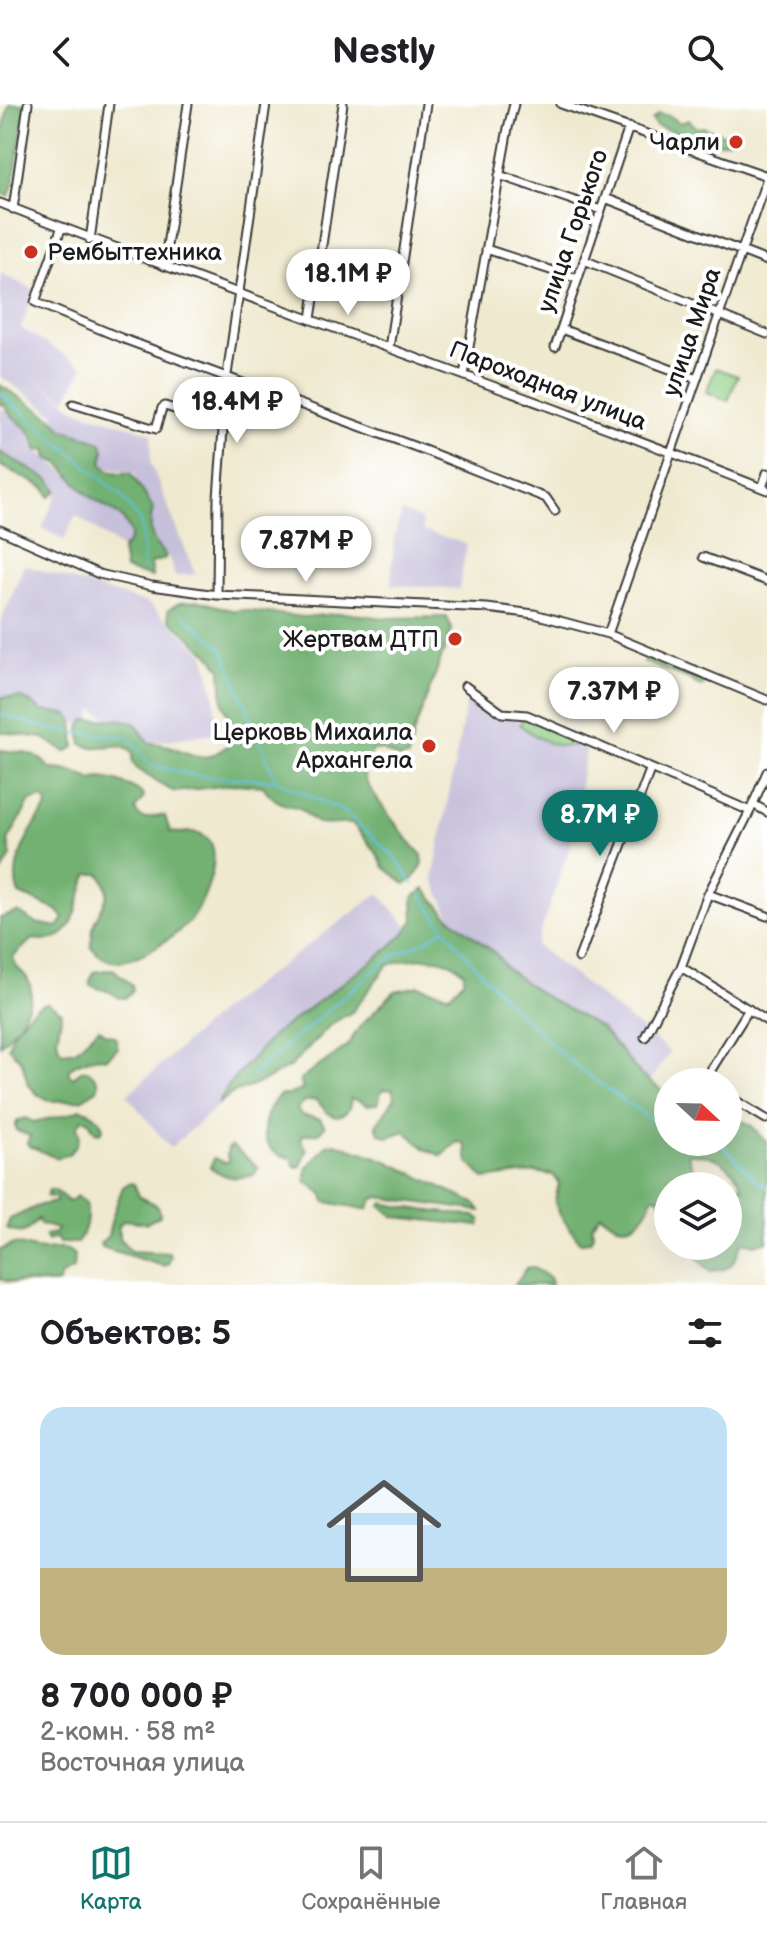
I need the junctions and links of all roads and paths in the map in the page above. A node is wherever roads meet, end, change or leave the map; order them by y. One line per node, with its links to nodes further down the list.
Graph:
1 (28, 104): 14 (street)
2 (109, 104): 17 (street)
3 (188, 104): 22 (street)
4 (266, 104): 24 (street)
5 (343, 104): 26 (street)
6 (426, 104): 30 (street)
7 (514, 104): 10 (street)
8 (561, 104): 9 (street)
9 (629, 127): 11 (street); 12 (street, улица Горького)
10 (499, 175): 15 (street); 18 (street)
11 (767, 177): 19 (street, улица Мира)
12 (605, 198): 15 (street, улица Горького); 19 (street)
13 (0, 203): 14 (street, Пароходная улица)
14 (13, 209): 16 (street, Пароходная улица)
15 (601, 210): 20 (street, улица Горького)
16 (61, 229): 17 (street, Пароходная улица); 31 (street)
17 (90, 240): 22 (street, Пароходная улица)
18 (486, 249): 23 (street); 32 (street)
19 (742, 251): 21 (street); 25 (street, улица Мира)
20 (584, 260): 23 (street, улица Горького); 25 (street)
21 (767, 261)
22 (164, 266): 24 (street, Пароходная улица)
23 (578, 279): 27 (street, улица Горького)
24 (238, 293): 26 (street, Пароходная улица); 31 (street)
25 (720, 315): 28 (street); 33 (street, улица Мира)
26 (311, 319): 30 (street, Пароходная улица)
27 (561, 329): 29 (street, улица Горького); 33 (street)
28 (767, 334)
29 (555, 347)
30 (389, 348): 32 (street, Пароходная улица)
31 (227, 375): 35 (street); 39 (street)
32 (464, 375): 36 (street, Пароходная улица)
33 (697, 379): 36 (street, улица Мира)
34 (73, 404): 35 (street)
35 (223, 425): 43 (street)
36 (671, 453): 38 (street, Пароходная улица); 44 (street, улица Мира)
37 (767, 473): 38 (street)
38 (764, 489)
39 (555, 511)
40 (0, 530): 43 (street)
41 (703, 557): 42 (street)
42 (767, 581)
43 (217, 595): 44 (street)
44 (608, 634): 46 (street)
45 (465, 686): 47 (street)
46 (767, 700)
47 (650, 770): 49 (street); 53 (street)
48 (767, 772): 49 (street)
49 (752, 808): 50 (street); 51 (street)
50 (767, 812)
51 (708, 894): 52 (street); 54 (street)
52 (767, 916)
53 (579, 958)
54 (681, 967): 55 (street); 57 (street)
55 (749, 1009): 56 (street); 58 (street)
56 (767, 1021)
57 (645, 1037)
58 (712, 1068)
59 (742, 1104): 60 (street)
60 (766, 1119)

